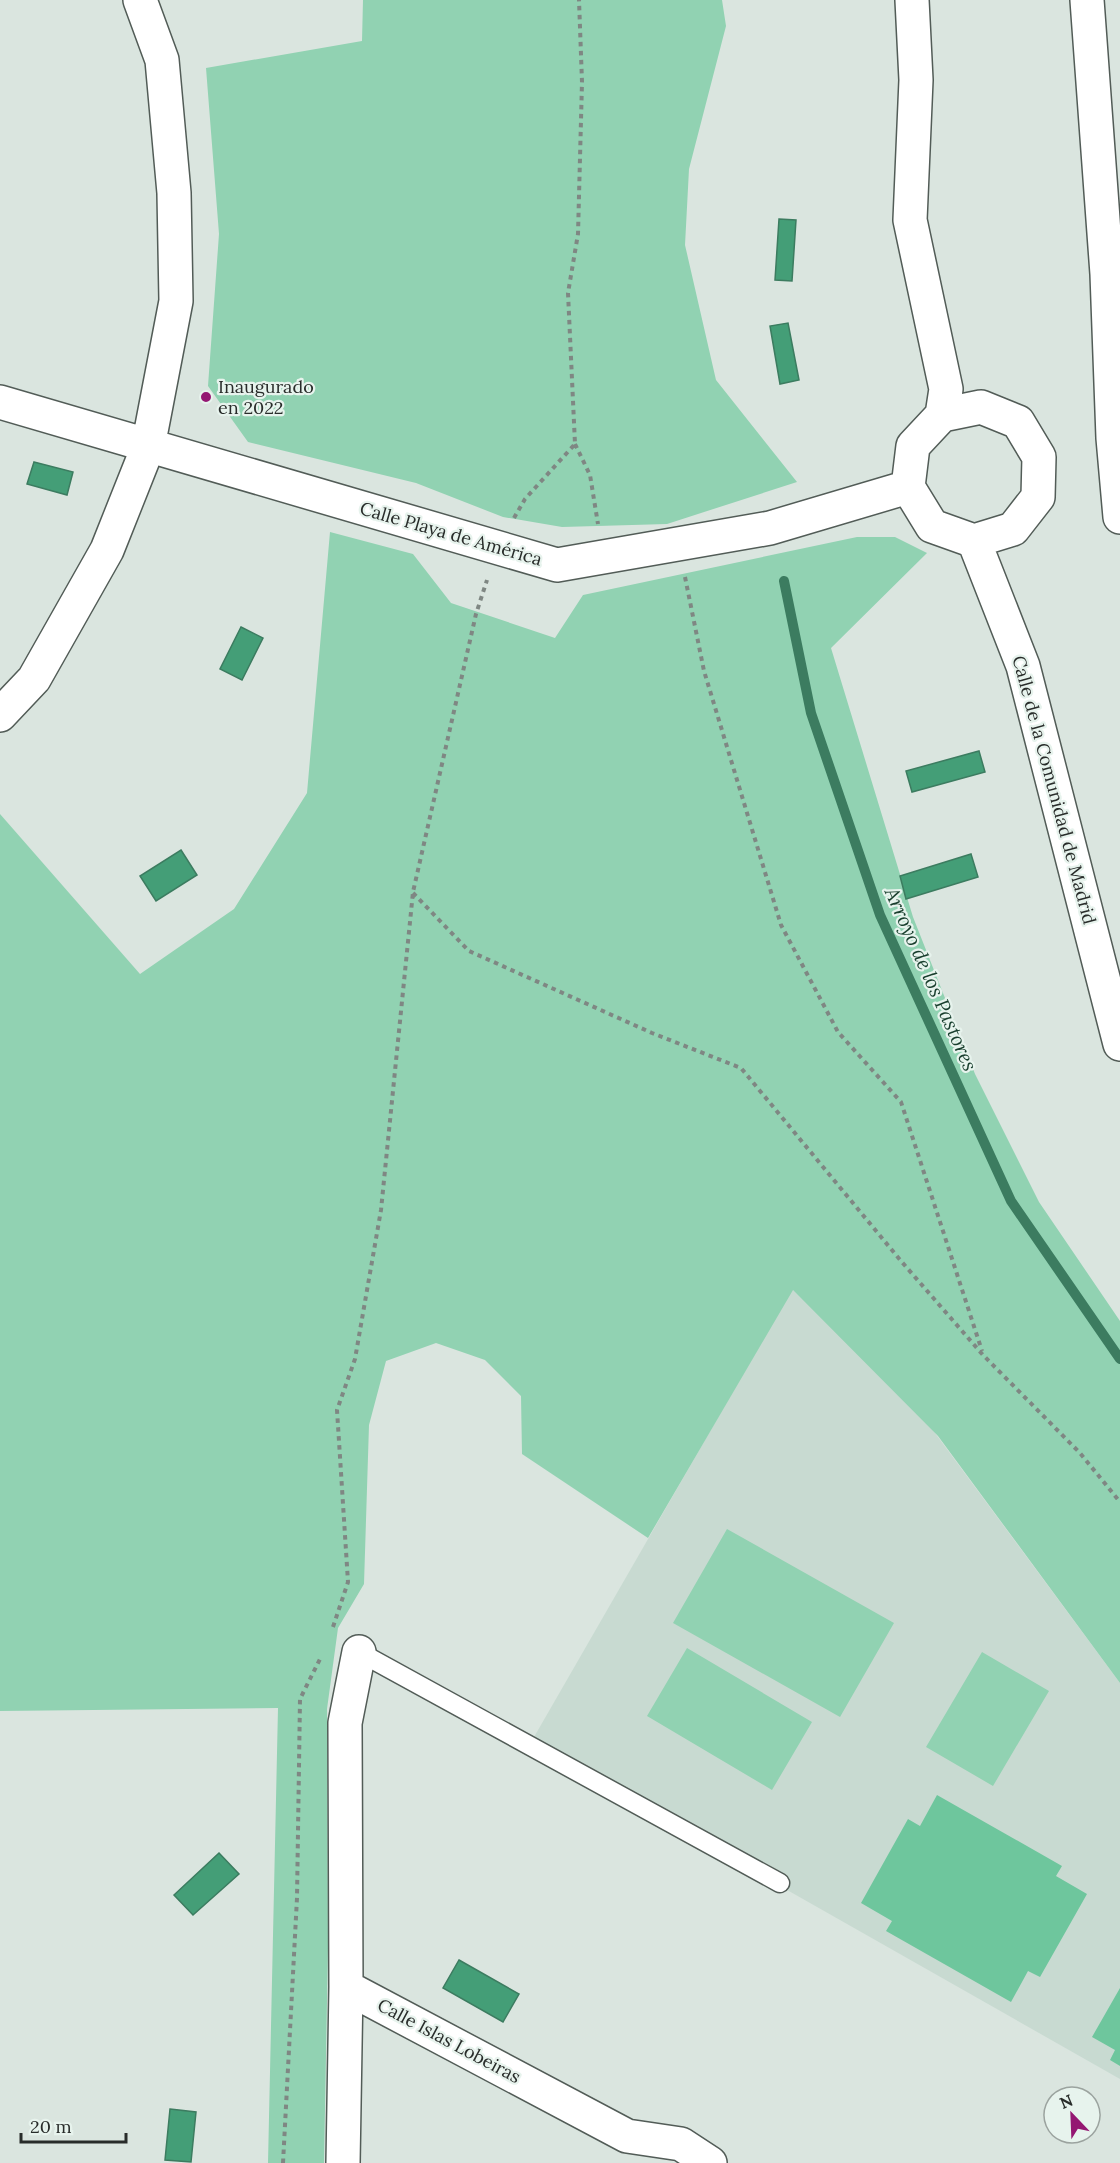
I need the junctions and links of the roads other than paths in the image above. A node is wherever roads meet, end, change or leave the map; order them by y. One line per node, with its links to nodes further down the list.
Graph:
1 (140, 0): 6 (street)
2 (912, 0): 5 (street)
3 (1088, 0): 8 (street)
4 (0, 402): 6 (street, Calle Playa de América)
5 (942, 415): 7 (street); 9 (street)
6 (148, 447): 7 (street, Calle Playa de América); 10 (street)
7 (908, 487): 9 (street)
8 (1120, 518)
9 (974, 541): 11 (street, Calle de la Comunidad de Madrid)
10 (0, 715)
11 (1120, 1044)
12 (359, 1652): 13 (lane); 14 (street)
13 (780, 1883)
14 (346, 1987): 15 (street); 16 (street, Calle Islas Lobeiras)
15 (343, 2163)
16 (710, 2163)

